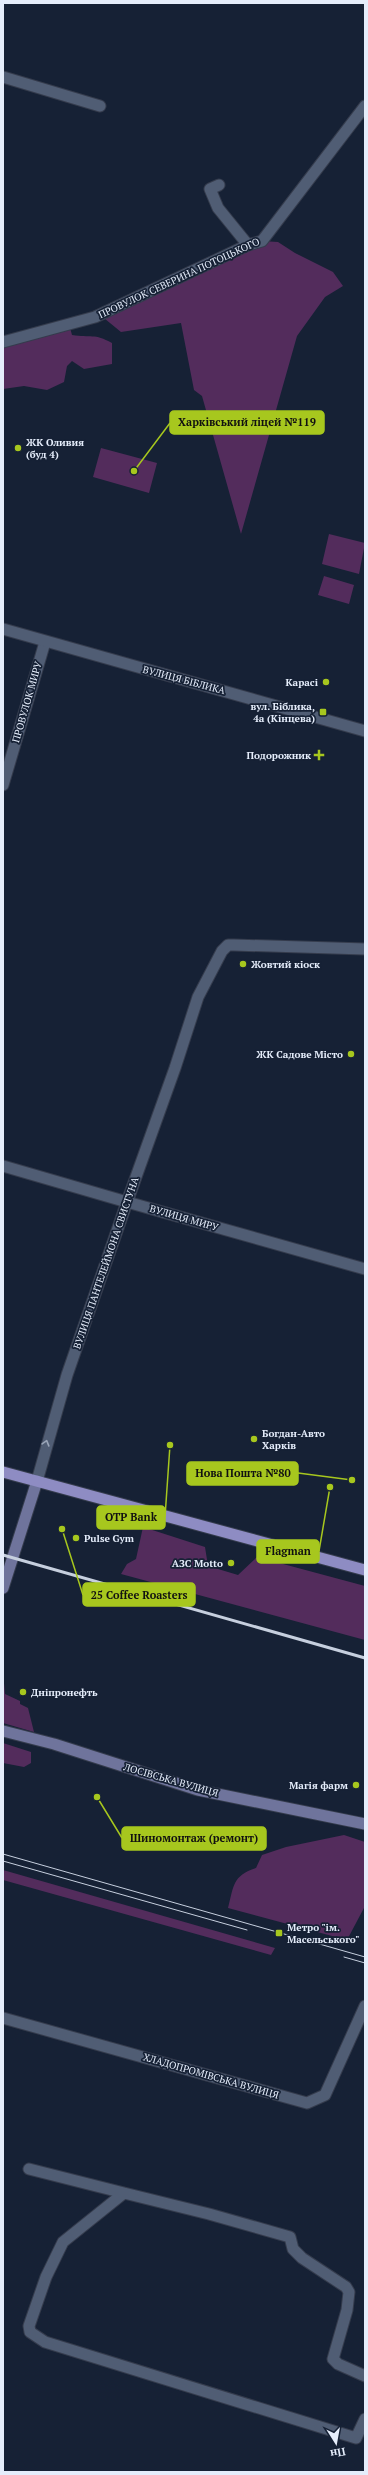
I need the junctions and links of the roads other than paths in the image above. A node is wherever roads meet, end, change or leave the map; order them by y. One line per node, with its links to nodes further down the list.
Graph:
1 (3, 77): 2 (street)
2 (100, 106)
3 (365, 106): 5 (street, ПРОВУЛОК СЕВЕРИНА ПОТОЦЬКОГО)
4 (219, 185): 5 (street)
5 (248, 245): 6 (street, ПРОВУЛОК СЕВЕРИНА ПОТОЦЬКОГО)
6 (3, 342)
7 (3, 629): 8 (street, ВУЛИЦЯ БІБЛИКА)
8 (45, 642): 9 (street, ВУЛИЦЯ БІБЛИКА); 10 (street, ПРОВУЛОК МИРУ)
9 (365, 731)
10 (3, 785)
11 (365, 949): 13 (street, ВУЛИЦЯ ПАНТЕЛЕЙМОНА СВИСТУНА)
12 (3, 1166): 13 (street, ВУЛИЦЯ МИРУ)
13 (127, 1202): 14 (street, ВУЛИЦЯ МИРУ); 16 (street, ВУЛИЦЯ ПАНТЕЛЕЙМОНА СВИСТУНА, one-way to 13)
14 (365, 1269)
15 (3, 1472): 16 (main road)
16 (37, 1481): 17 (main road); 18 (main road, ВУЛИЦЯ ПАНТЕЛЕЙМОНА СВИСТУНА)
17 (365, 1570)
18 (3, 1588)
19 (3, 1731): 20 (main road, ЛОСІВСЬКА ВУЛИЦЯ)
20 (365, 1824)
21 (365, 2006): 22 (street, ХЛАДОПРОМІВСЬКА ВУЛИЦЯ)
22 (3, 2018)
23 (29, 2169): 24 (street)
24 (124, 2193): 25 (street); 26 (street)
25 (365, 2376)
26 (365, 2419)

